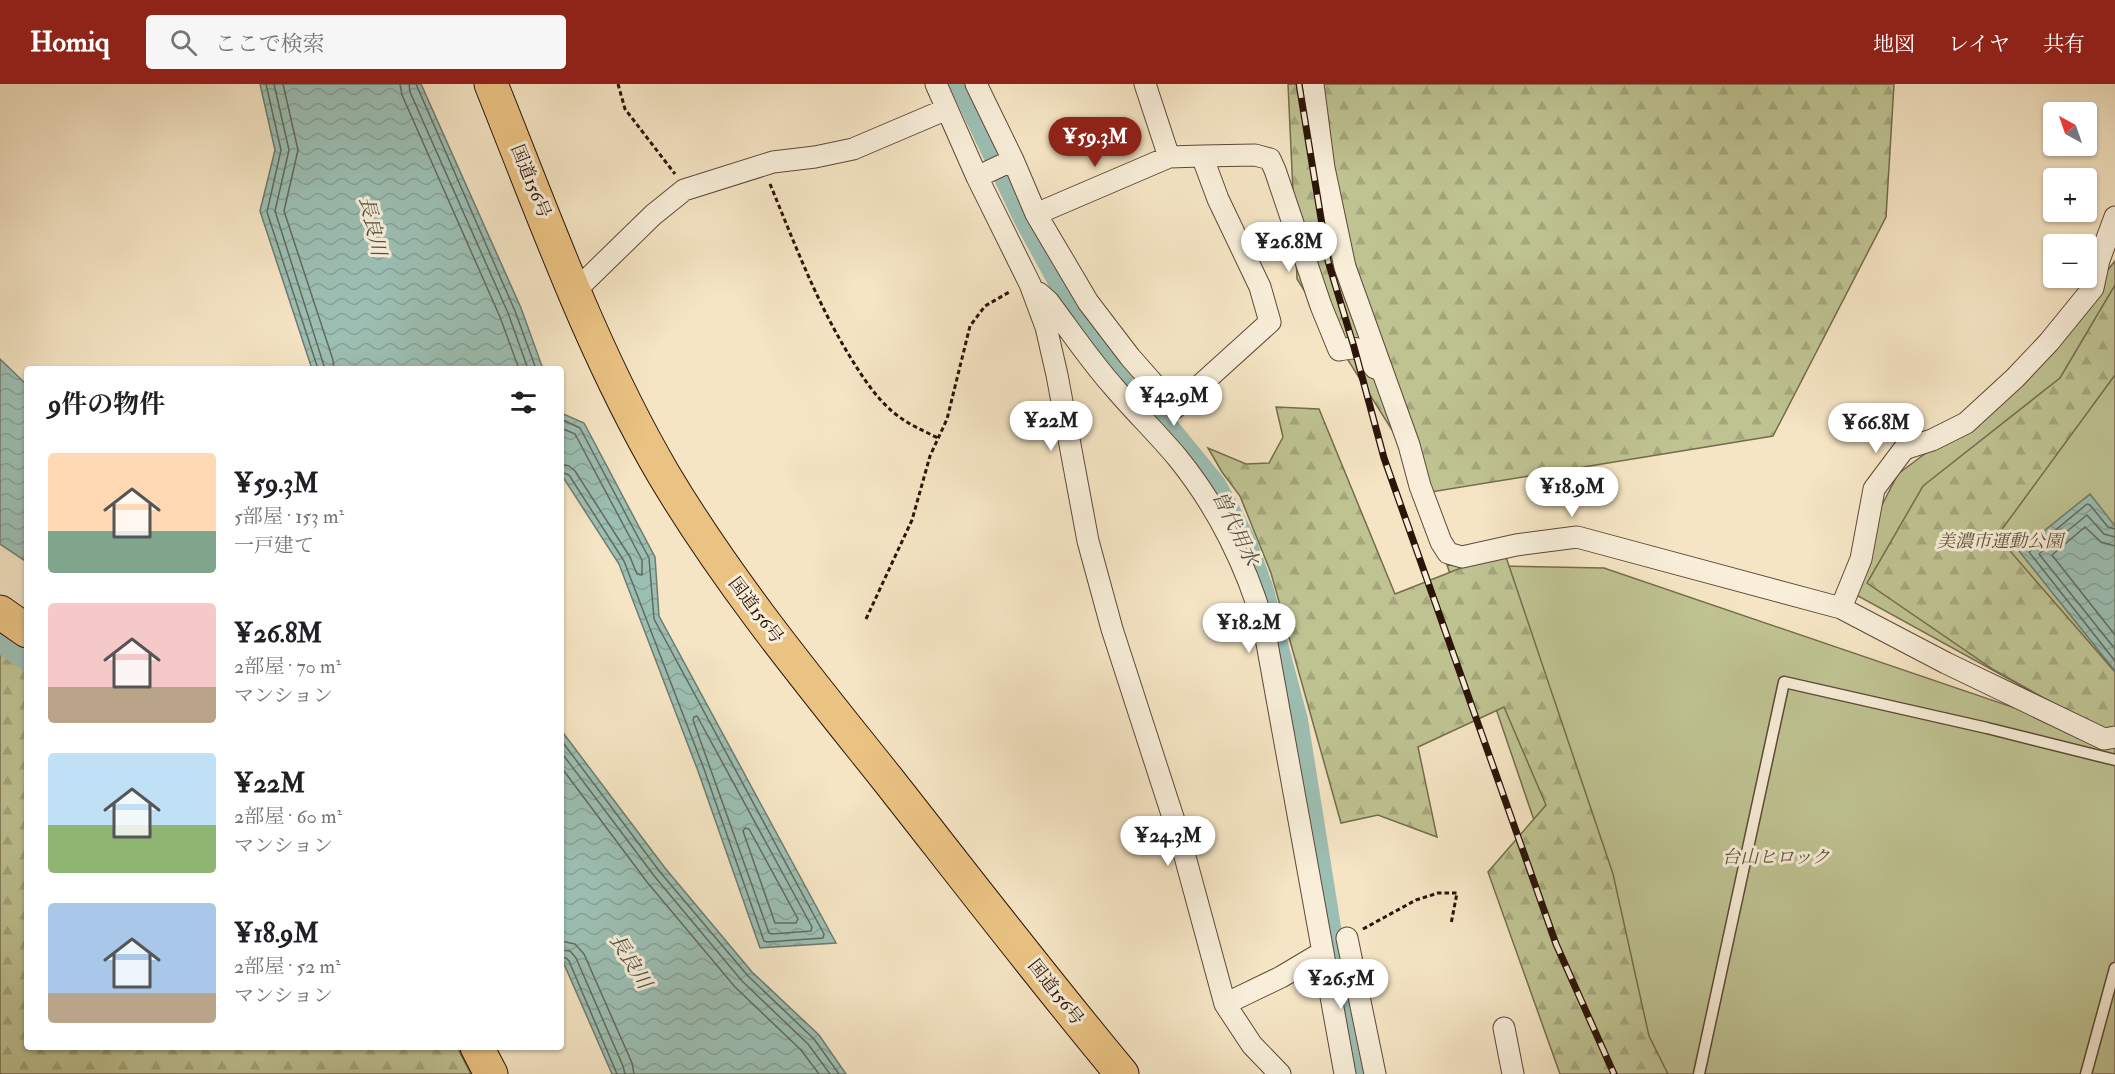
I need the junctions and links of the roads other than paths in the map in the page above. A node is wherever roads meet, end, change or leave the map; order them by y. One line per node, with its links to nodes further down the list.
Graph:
1 (492, 84): 13 (main road, 国道156号)
2 (936, 84): 6 (street)
3 (976, 84): 9 (street)
4 (1145, 84): 8 (street)
5 (1313, 84): 14 (street)
6 (947, 109): 9 (street); 13 (street)
7 (1202, 156): 8 (street); 10 (street); 14 (street)
8 (1169, 157): 10 (street)
9 (995, 168): 10 (street); 12 (street)
10 (1036, 214)
11 (2115, 217): 15 (street)
12 (1030, 284): 21 (street); 23 (street)
13 (575, 291): 27 (main road, 国道156号)
14 (1385, 382): 15 (street)
15 (1841, 608): 18 (street)
16 (0, 612): 17 (main road)
17 (24, 629)
18 (2115, 737)
19 (2115, 760): 32 (lane)
20 (1347, 938): 30 (street)
21 (1323, 952): 23 (street); 29 (street)
22 (2115, 968): 33 (lane)
23 (1226, 1004): 28 (street)
24 (1504, 1028): 31 (street)
25 (479, 1050): 26 (main road)
26 (491, 1074)
27 (1122, 1074)
28 (1280, 1074)
29 (1345, 1074)
30 (1376, 1074)
31 (1513, 1074)
32 (1699, 1074)
33 (2086, 1074)

